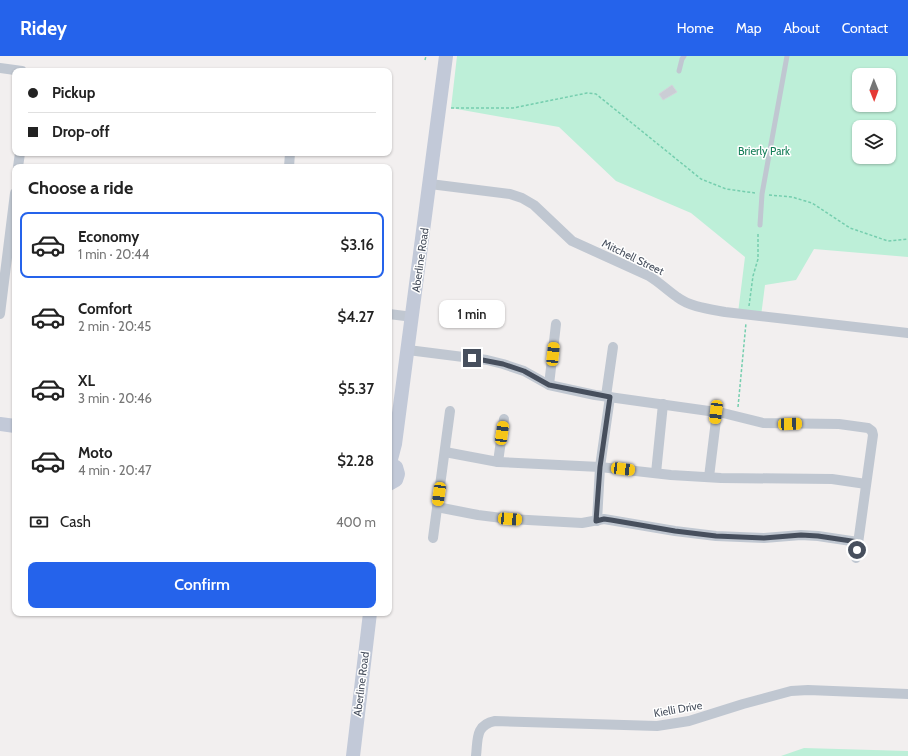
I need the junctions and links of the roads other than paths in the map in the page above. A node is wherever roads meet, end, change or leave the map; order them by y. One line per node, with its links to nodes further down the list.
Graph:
1 (446, 56): 7 (street, Aberline Road)
2 (684, 56): 6 (lane)
3 (787, 56): 9 (lane)
4 (0, 68): 5 (street)
5 (12, 70)
6 (679, 71)
7 (430, 184): 12 (street, Aberline Road); 14 (street, Mitchell Street)
8 (12, 220): 10 (street)
9 (760, 225)
10 (0, 314)
11 (392, 314): 12 (street)
12 (413, 317): 16 (street, Aberline Road)
13 (556, 324): 17 (street)
14 (908, 333)
15 (613, 347): 18 (street)
16 (408, 350): 17 (street); 26 (street, Aberline Road)
17 (549, 385): 18 (street)
18 (608, 397): 19 (street); 29 (street)
19 (663, 404): 21 (street); 30 (street)
20 (450, 411): 25 (street)
21 (716, 412): 31 (street); 33 (street)
22 (504, 419): 27 (street)
23 (0, 424): 24 (street)
24 (12, 426)
25 (444, 452): 27 (street); 34 (street)
26 (392, 454)
27 (498, 462): 29 (street)
28 (392, 465): 32 (street)
29 (600, 467): 30 (street); 35 (street)
30 (656, 473): 31 (street)
31 (709, 477): 33 (street)
32 (392, 482)
33 (866, 484): 37 (street)
34 (437, 507): 35 (street); 36 (street)
35 (596, 521): 37 (street)
36 (433, 538)
37 (858, 542): 38 (street)
38 (856, 558)
39 (370, 616): 41 (street, Aberline Road)
40 (908, 694): 42 (street, Kielli Drive)
41 (353, 756)
42 (476, 756)

